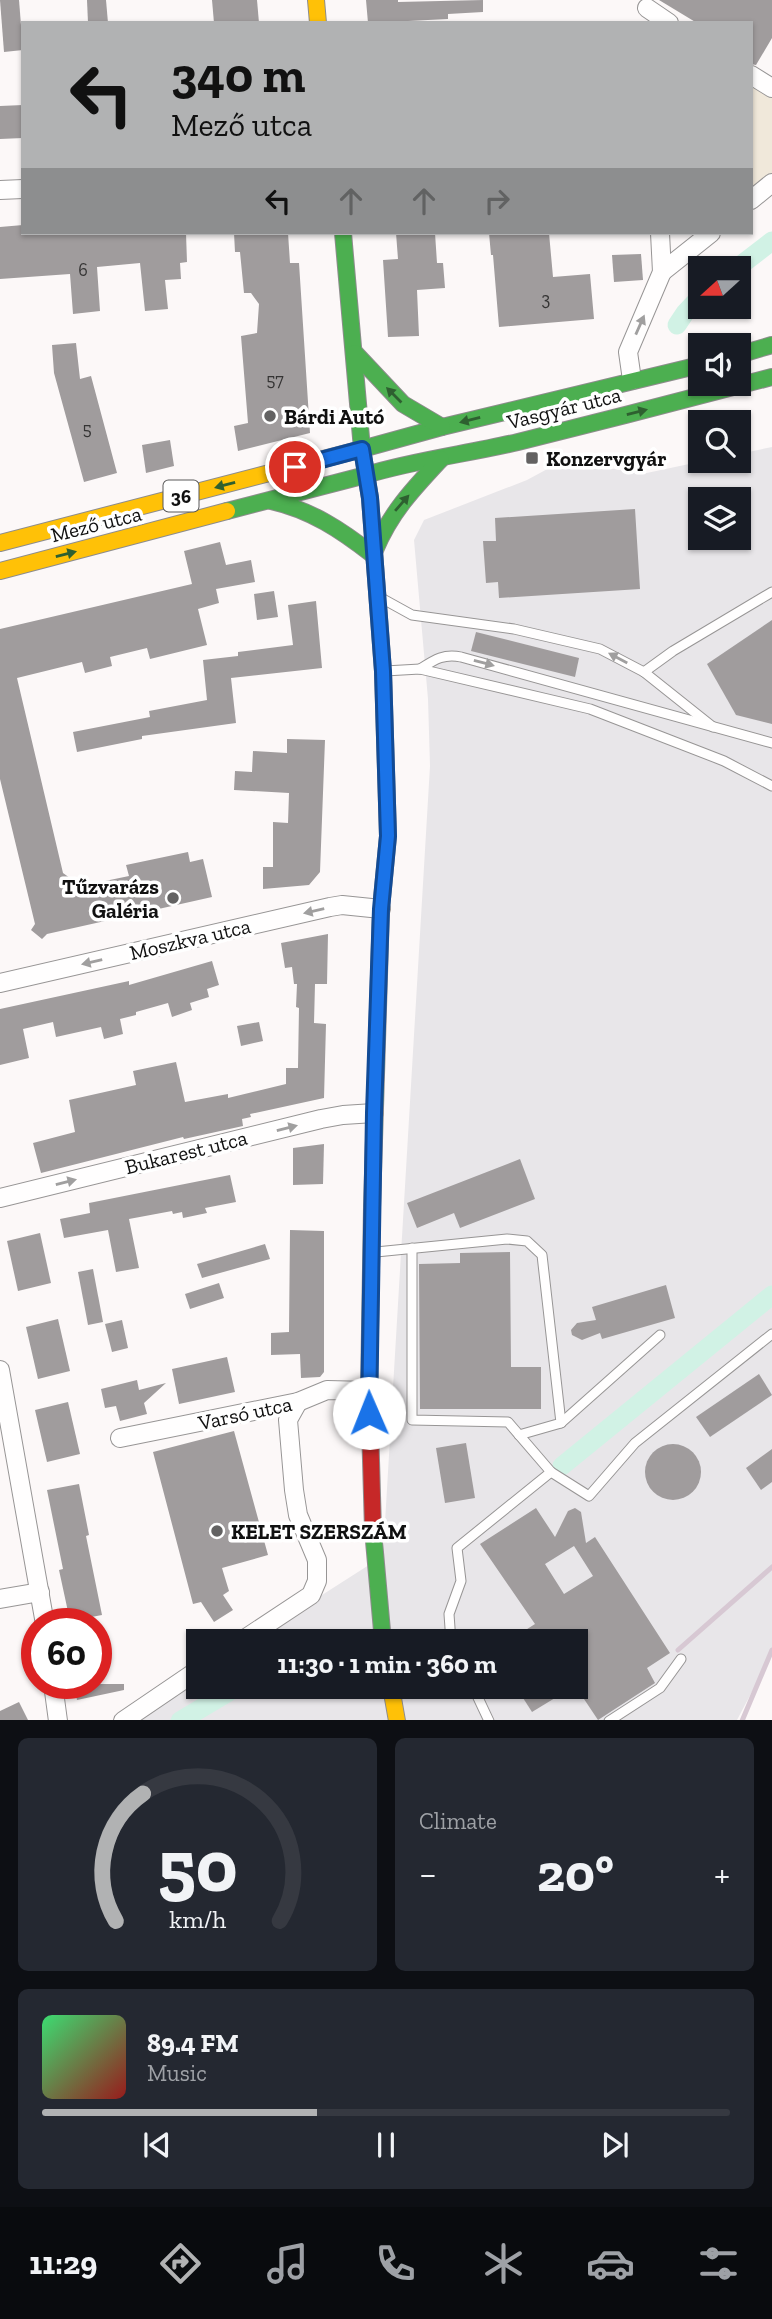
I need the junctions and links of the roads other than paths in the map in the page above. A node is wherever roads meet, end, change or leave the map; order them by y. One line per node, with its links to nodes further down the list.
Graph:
1 (316, 0): 3 (main road)
2 (647, 10): 4 (street)
3 (318, 21)
4 (666, 21)
5 (753, 76): 6 (street)
6 (772, 88)
7 (772, 183): 10 (street)
8 (21, 189): 9 (street)
9 (0, 190)
10 (753, 198)
11 (343, 235): 17 (main road)
12 (660, 235): 14 (street)
13 (708, 235): 14 (street)
14 (662, 272): 20 (street, one-way to 14)
15 (772, 345): 16 (main road)
16 (751, 351)
17 (355, 353): 21 (main road, one-way to 17); 22 (main road)
18 (688, 368): 20 (main road, Vasgyár utca)
19 (772, 377): 23 (main road, Vasgyár utca, one-way to 19)
20 (632, 380): 21 (main road, Vasgyár utca, one-way to 21)
21 (442, 427): 22 (main road, Vasgyár utca)
22 (362, 449): 24 (main road); 26 (main road, Mező utca / 36, one-way to 26)
23 (442, 459): 24 (main road, Vasgyár utca); 27 (main road, one-way to 23)
24 (366, 475): 25 (main road, Mező utca / 36); 27 (main road)
25 (270, 501): 27 (main road, 36); 28 (main road, Mező utca / 36, one-way to 25)
26 (0, 543)
27 (373, 555): 30 (main road)
28 (0, 570)
29 (772, 592): 33 (lane)
30 (377, 595): 32 (main road); 33 (lane, one-way to 30)
31 (420, 669): 32 (lane); 34 (lane, one-way to 34); 36 (lane)
32 (383, 671): 37 (main road)
33 (644, 672): 34 (lane)
34 (713, 727): 35 (lane)
35 (772, 743)
36 (772, 786)
37 (381, 909): 38 (street, Moszkva utca, one-way to 38); 39 (main road)
38 (0, 983)
39 (374, 1113): 40 (street, Bukarest utca, one-way to 39); 42 (main road)
40 (0, 1198)
41 (412, 1248): 42 (lane); 48 (lane); 49 (lane)
42 (371, 1252): 46 (main road)
43 (772, 1334): 51 (lane)
44 (660, 1335): 48 (lane)
45 (0, 1370): 52 (street)
46 (369, 1391): 47 (street, Varsó utca); 56 (main road)
47 (298, 1402): 50 (street, Varsó utca); 55 (street)
48 (561, 1423): 49 (lane)
49 (519, 1435): 51 (lane)
50 (120, 1438)
51 (551, 1472): 57 (lane)
52 (40, 1592): 53 (street); 54 (street)
53 (0, 1599)
54 (42, 1608)
55 (260, 1629)
56 (382, 1629)
57 (450, 1629)
58 (681, 1659): 67 (lane)
59 (186, 1678): 64 (street)
60 (55, 1699): 63 (street)
61 (393, 1699): 65 (main road)
62 (478, 1699): 66 (lane)
63 (58, 1720)
64 (123, 1720)
65 (397, 1720)
66 (489, 1720)
67 (610, 1720)

